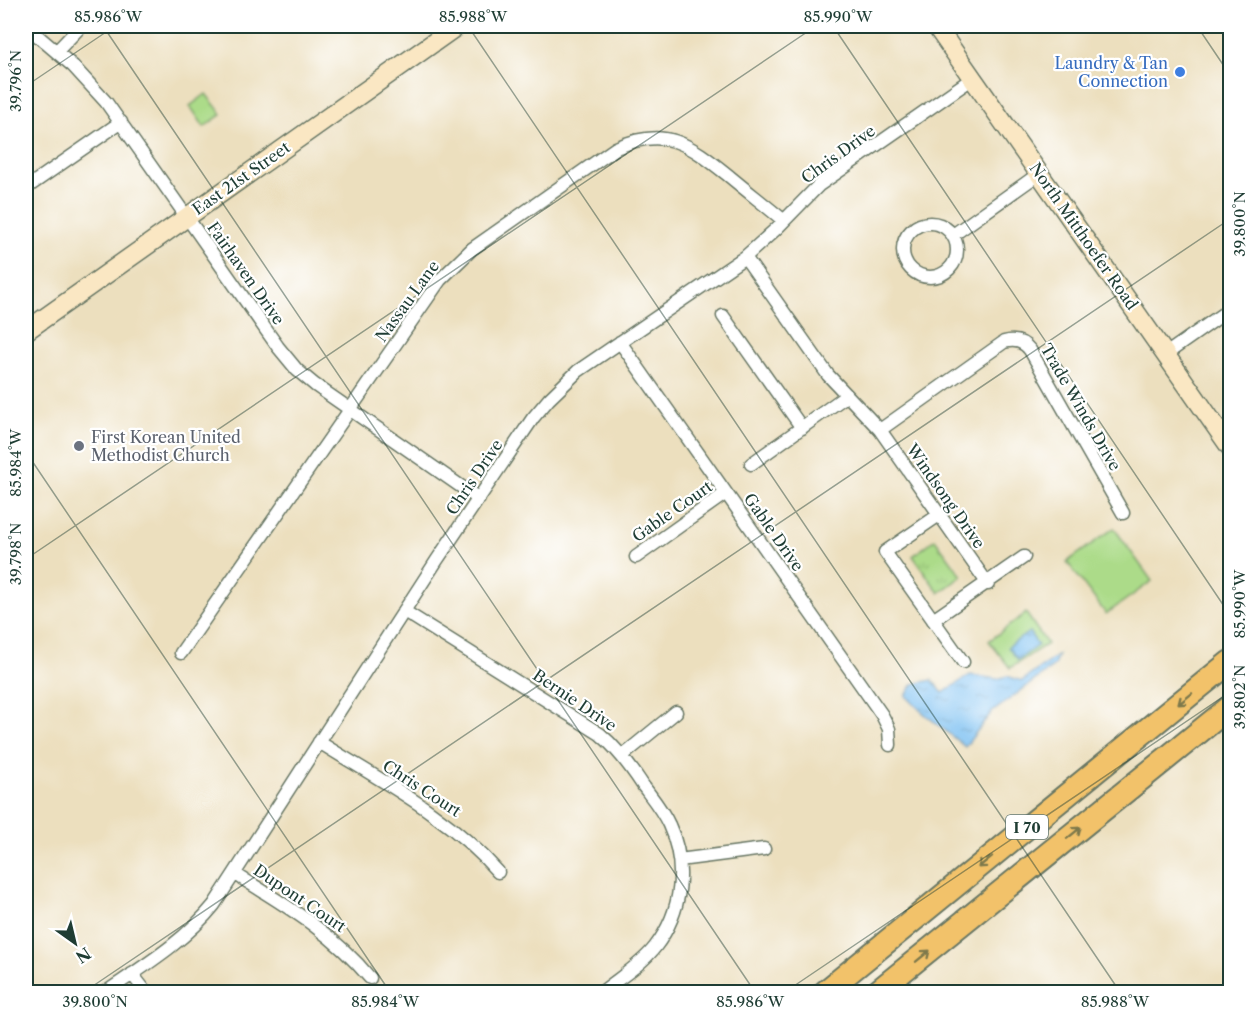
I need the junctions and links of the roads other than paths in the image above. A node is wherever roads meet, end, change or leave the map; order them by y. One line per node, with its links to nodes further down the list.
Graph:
1 (26, 26): 5 (street, Fairhaven Drive)
2 (81, 26): 5 (street)
3 (457, 26): 10 (main road, East 21st Street)
4 (936, 26): 6 (main road, North Mitthoefer Road)
5 (57, 51): 7 (street, Fairhaven Drive)
6 (973, 78): 8 (main road, North Mitthoefer Road); 11 (street, Chris Drive)
7 (121, 122): 9 (street); 10 (street, Fairhaven Drive)
8 (1040, 173): 12 (street); 18 (main road, North Mitthoefer Road)
9 (26, 188)
10 (187, 217): 16 (main road, East 21st Street); 20 (street, Fairhaven Drive)
11 (783, 220): 13 (street, Chris Drive); 20 (street, Nassau Lane)
12 (953, 235): 12 (street)
13 (745, 257): 17 (street, Chris Drive); 19 (street, Windsong Drive)
14 (1230, 309): 18 (street)
15 (723, 316): 21 (street)
16 (26, 331)
17 (620, 342): 25 (street, Gable Drive); 26 (street, Chris Drive)
18 (1166, 354): 23 (main road, North Mitthoefer Road)
19 (846, 396): 21 (street); 22 (street, Windsong Drive)
20 (350, 409): 26 (street, Fairhaven Drive); 34 (street, Nassau Lane)
21 (801, 428): 24 (street)
22 (880, 430): 27 (street, Trade Winds Drive); 28 (street, Windsong Drive)
23 (1230, 447)
24 (750, 464)
25 (726, 493): 29 (street, Gable Court); 40 (street, Gable Drive)
26 (479, 500): 32 (street, Chris Drive)
27 (1123, 513)
28 (939, 515): 31 (street, Windsong Drive); 33 (street)
29 (636, 557)
30 (1024, 557): 31 (street)
31 (988, 584): 33 (street)
32 (404, 611): 39 (street, Chris Drive); 41 (street, Bernie Drive)
33 (933, 620): 35 (street)
34 (181, 653)
35 (963, 662)
36 (1230, 662): 51 (highway, I 70, one-way to 51)
37 (1230, 707): 52 (highway, I 70, one-way to 37)
38 (676, 712): 41 (street)
39 (320, 742): 44 (street, Chris Court); 45 (street, Chris Drive)
40 (890, 745)
41 (622, 756): 43 (street, Bernie Drive)
42 (764, 849): 43 (street)
43 (679, 860): 50 (street, Bernie Drive)
44 (498, 872)
45 (235, 874): 46 (street, Chris Drive); 47 (street, Dupont Court)
46 (132, 974): 48 (street, Chris Drive); 49 (street)
47 (370, 978)
48 (106, 993)
49 (146, 993)
50 (602, 993)
51 (825, 993)
52 (877, 993)

